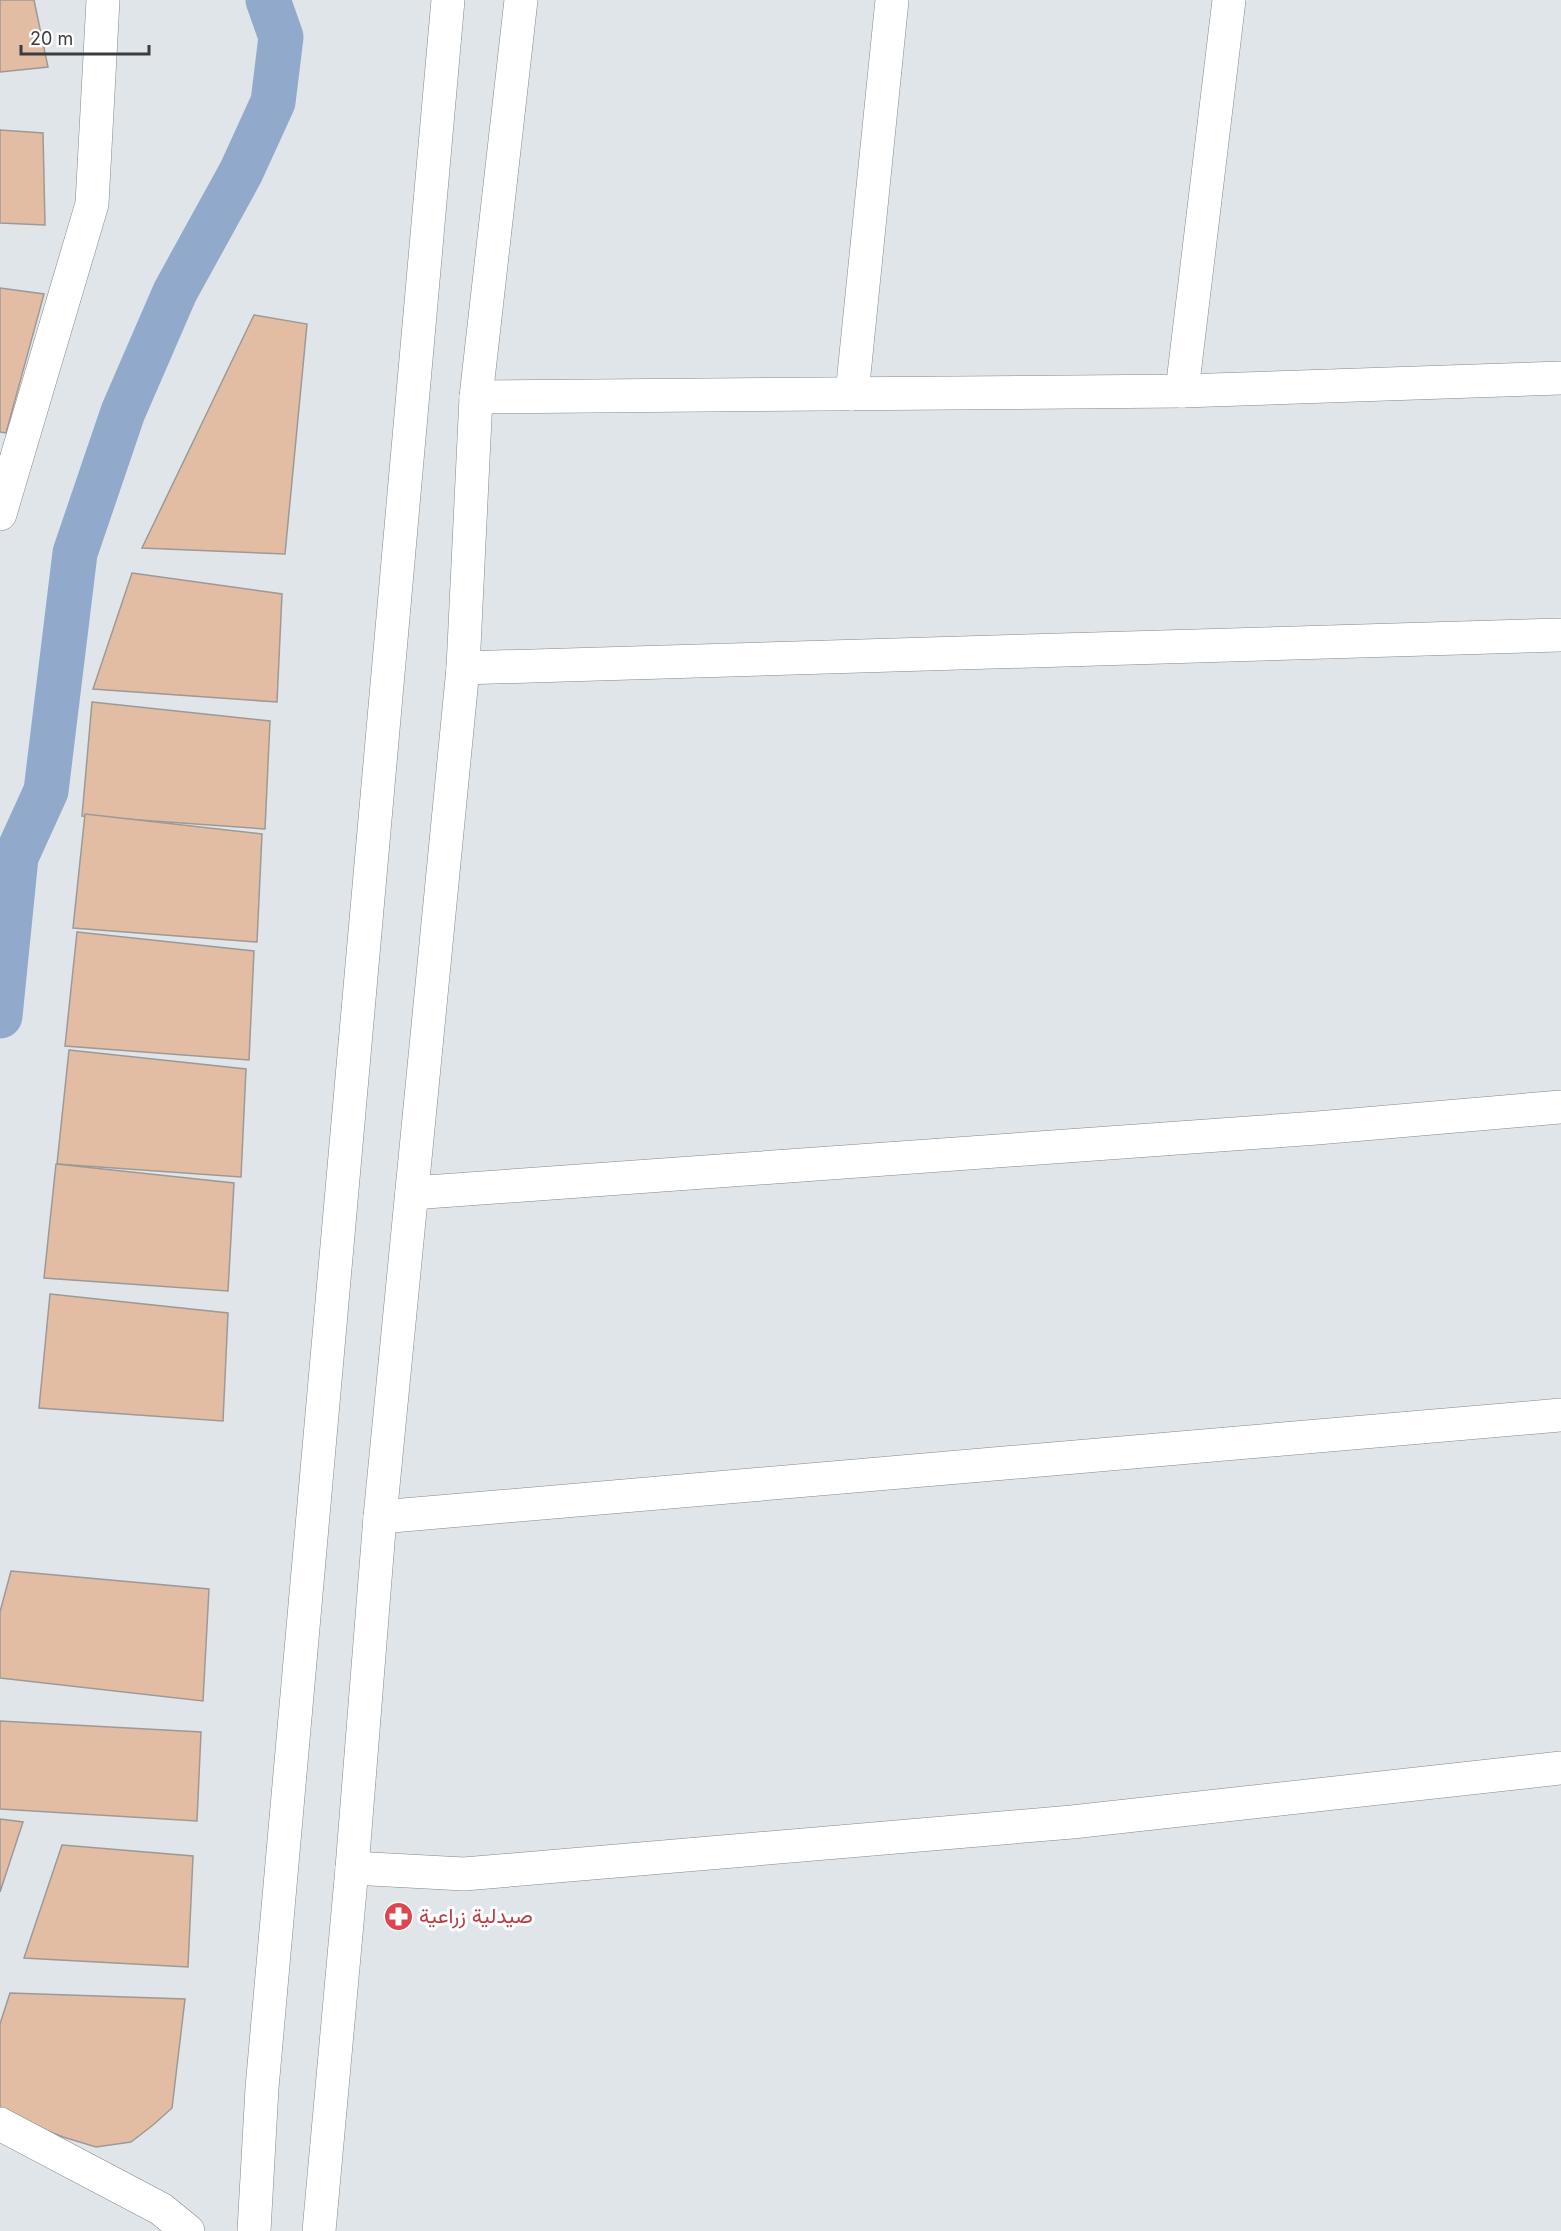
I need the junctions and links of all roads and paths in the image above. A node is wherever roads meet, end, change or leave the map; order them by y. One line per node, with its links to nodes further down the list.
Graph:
1 (103, 0): 10 (street)
2 (448, 0): 21 (street)
3 (521, 0): 9 (street)
4 (892, 0): 8 (street)
5 (1229, 0): 7 (street)
6 (1561, 378): 7 (street)
7 (1182, 391): 8 (street)
8 (852, 394): 9 (street)
9 (476, 397): 12 (street)
10 (0, 514)
11 (1561, 635): 12 (street)
12 (463, 668): 14 (street)
13 (1561, 1107): 14 (street)
14 (412, 1193): 16 (street)
15 (1561, 1415): 16 (street)
16 (380, 1517): 18 (street)
17 (1561, 1768): 18 (street)
18 (352, 1868): 22 (street)
19 (0, 2124): 20 (street)
20 (188, 2231)
21 (254, 2231)
22 (319, 2231)

